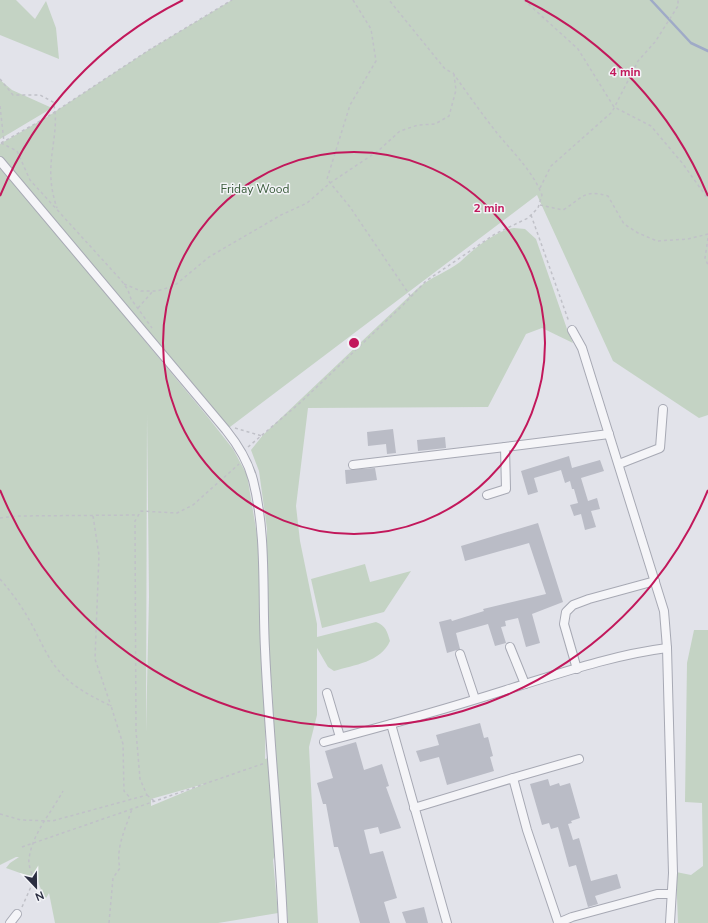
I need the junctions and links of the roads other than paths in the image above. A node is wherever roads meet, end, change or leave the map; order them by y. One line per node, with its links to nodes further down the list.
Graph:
1 (0, 161): 26 (street)
2 (572, 330): 4 (street)
3 (663, 409): 6 (street)
4 (608, 434): 5 (street); 6 (street)
5 (504, 447): 7 (street); 8 (street)
6 (619, 464): 9 (street)
7 (353, 465)
8 (487, 495)
9 (655, 580): 11 (street); 13 (street)
10 (510, 647): 14 (street)
11 (667, 648): 13 (street); 23 (street)
12 (460, 654): 16 (street)
13 (577, 669): 14 (street)
14 (525, 684): 16 (street)
15 (327, 693): 18 (street)
16 (475, 699): 17 (street)
17 (391, 724): 18 (street); 22 (street)
18 (340, 738): 19 (street)
19 (324, 742)
20 (579, 759): 21 (street)
21 (513, 778): 22 (street); 28 (street)
22 (414, 808): 27 (street)
23 (671, 894): 28 (street); 29 (street)
24 (17, 914): 25 (street)
25 (10, 923)
26 (283, 923)
27 (447, 923)
28 (558, 923)
29 (670, 923)

